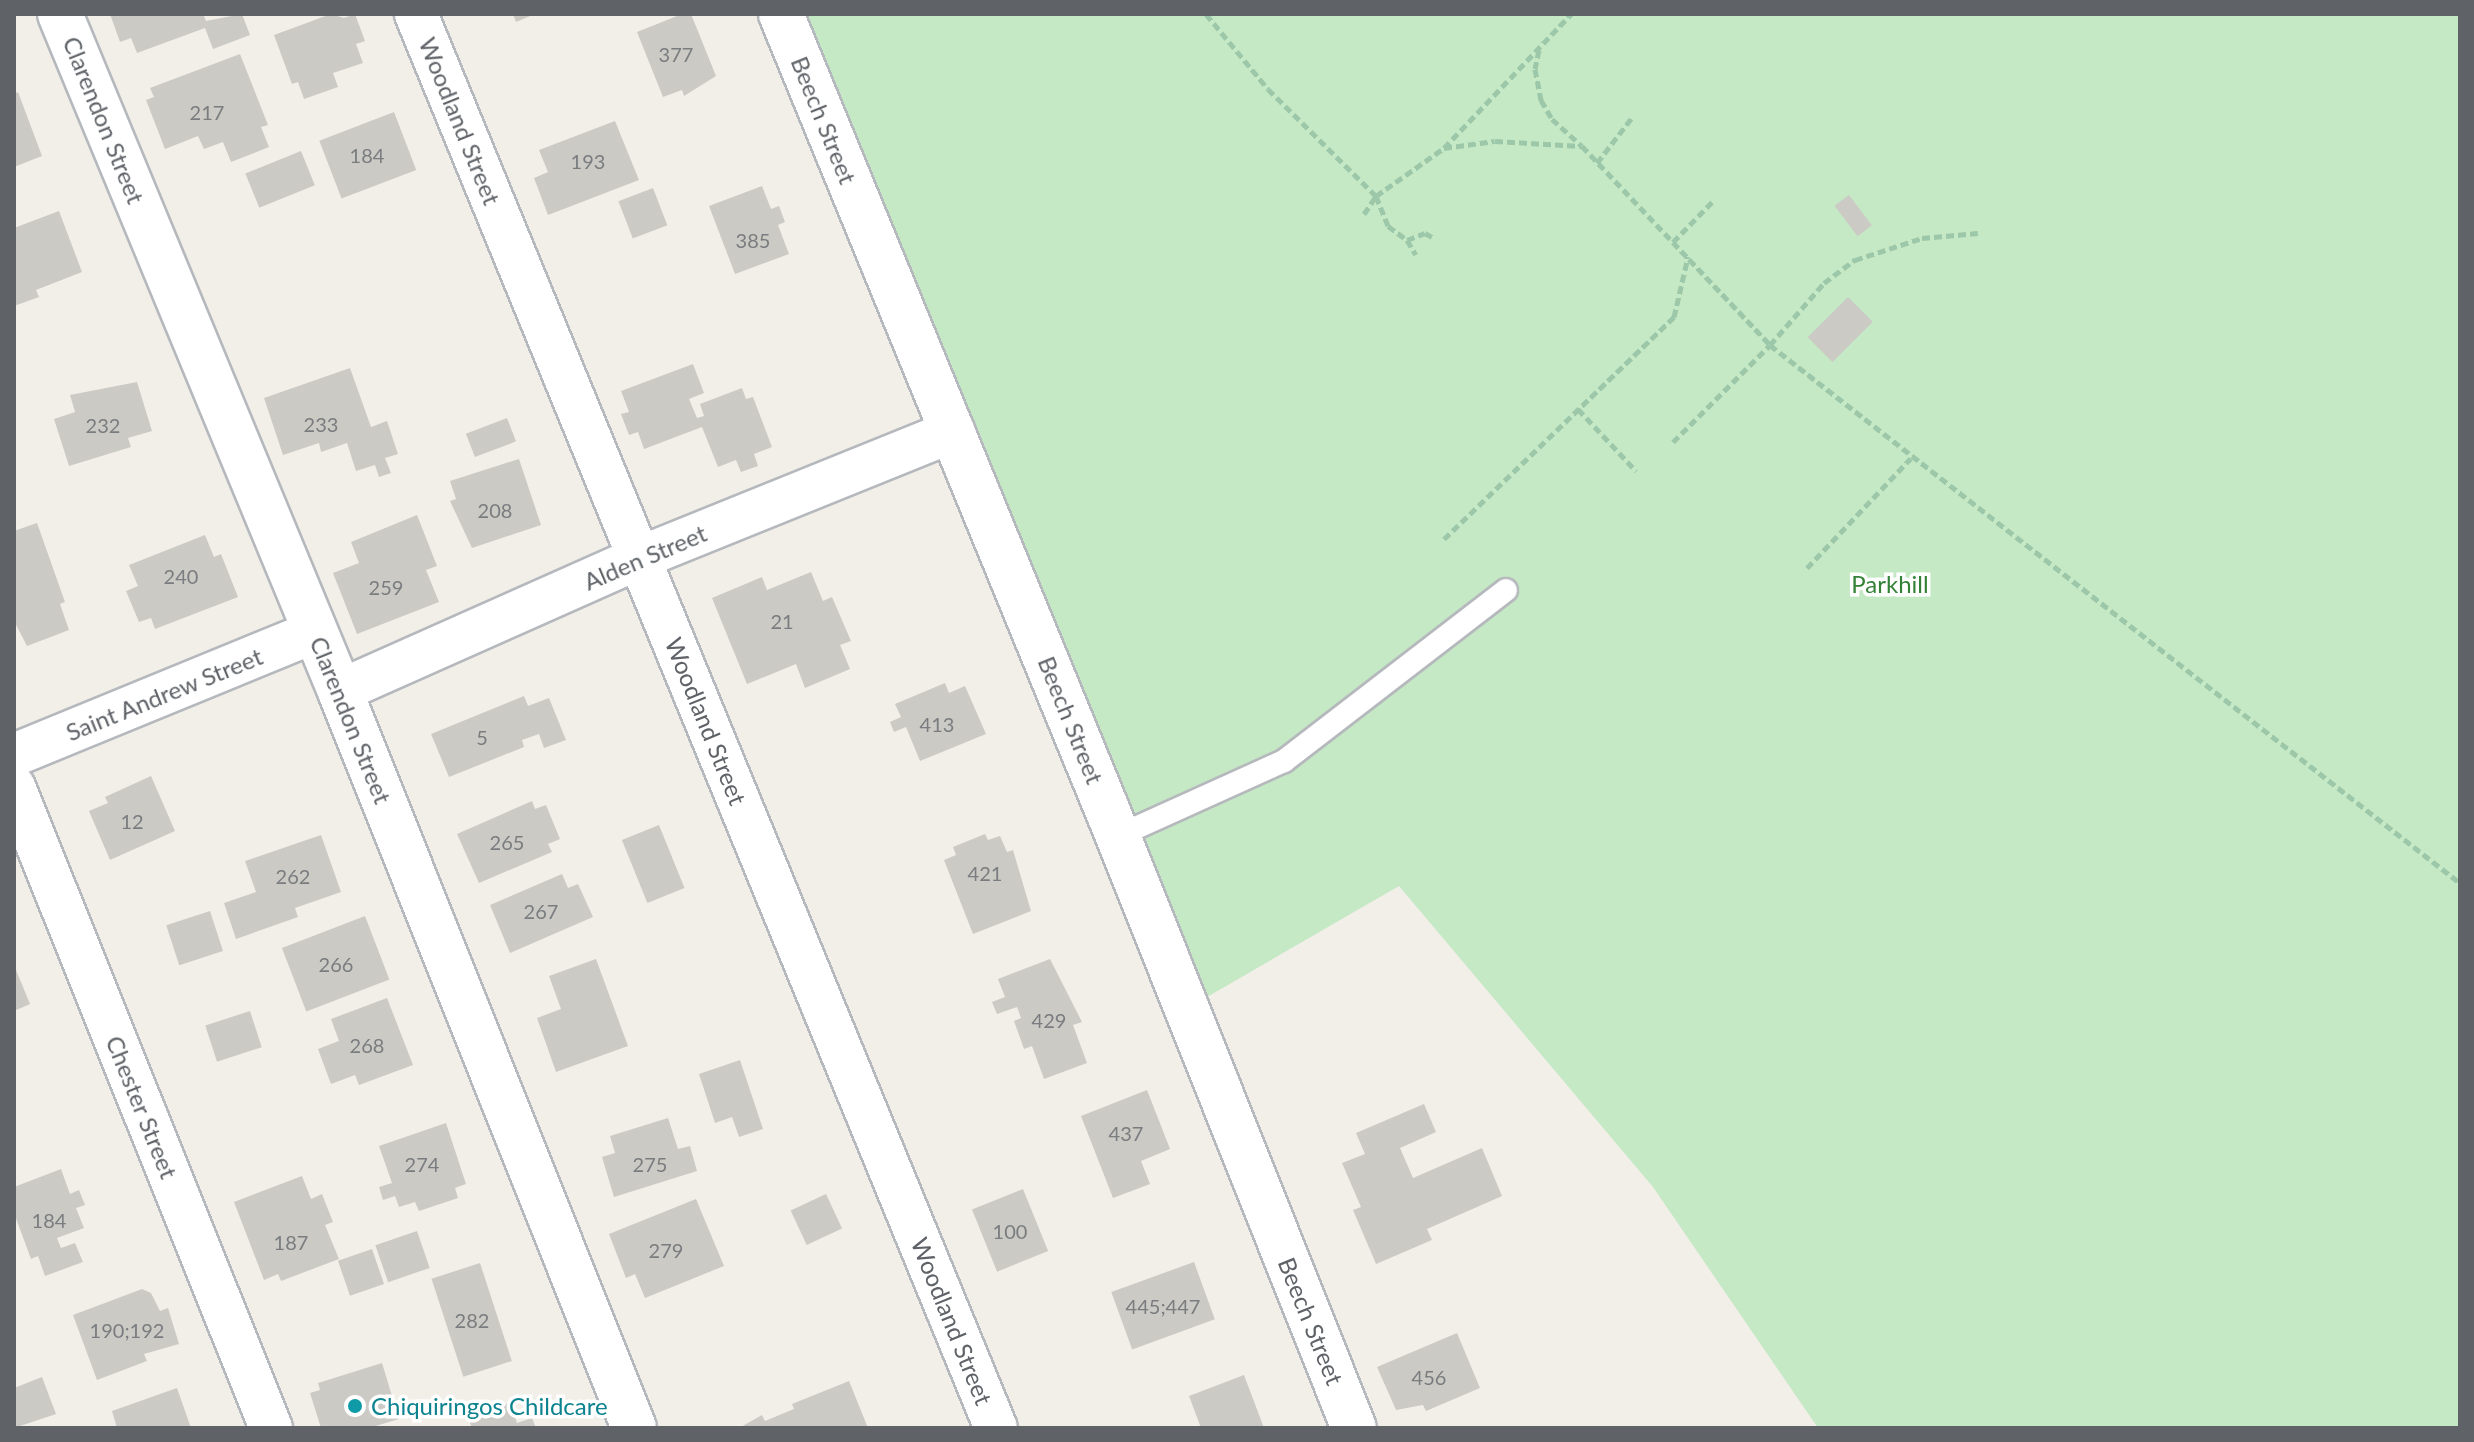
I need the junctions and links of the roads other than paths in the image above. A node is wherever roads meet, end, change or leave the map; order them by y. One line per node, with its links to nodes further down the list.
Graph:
1 (60, 14): 7 (street, Clarendon Street)
2 (416, 14): 5 (street, Woodland Street)
3 (781, 14): 4 (street, Beech Street)
4 (953, 431): 5 (street, Alden Street); 11 (street, Beech Street)
5 (639, 558): 8 (street, Alden Street); 14 (street, Woodland Street)
6 (1506, 590): 11 (lane)
7 (314, 632): 8 (street, Clarendon Street); 9 (street, Saint Andrew Street)
8 (340, 691): 13 (street, Clarendon Street)
9 (14, 755)
10 (14, 787): 12 (street, Chester Street)
11 (1118, 836): 15 (street, Beech Street)
12 (271, 1428)
13 (634, 1428)
14 (996, 1428)
15 (1354, 1428)

